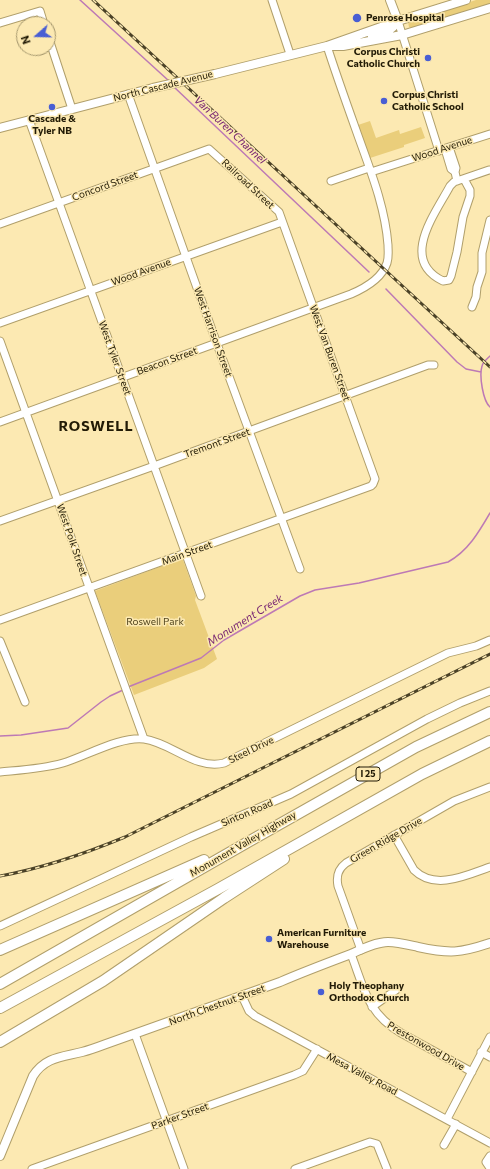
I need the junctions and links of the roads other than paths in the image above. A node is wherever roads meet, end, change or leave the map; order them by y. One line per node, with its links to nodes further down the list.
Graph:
1 (272, 0): 13 (street)
2 (390, 0): 8 (main road)
3 (466, 0): 8 (main road, North Cascade Avenue)
4 (490, 8): 10 (main road, North Cascade Avenue)
5 (22, 16): 6 (street)
6 (42, 16)
7 (16, 18): 9 (street)
8 (398, 21): 10 (street); 11 (main road); 12 (main road, North Cascade Avenue)
9 (0, 23)
10 (402, 35): 11 (main road, North Cascade Avenue); 21 (street)
11 (356, 44): 12 (main road, North Cascade Avenue)
12 (327, 46): 13 (main road, North Cascade Avenue); 23 (street)
13 (290, 54): 15 (main road, North Cascade Avenue, bridge)
14 (55, 56): 16 (street)
15 (128, 94): 16 (main road, North Cascade Avenue); 22 (street, West Harrison Street)
16 (72, 109): 17 (main road, North Cascade Avenue)
17 (29, 120): 18 (main road, North Cascade Avenue); 27 (street, West Tyler Street)
18 (0, 128)
19 (490, 134): 21 (street, Wood Avenue)
20 (209, 149): 22 (street, Concord Street); 29 (street, Railroad Street)
21 (444, 149): 23 (street, Wood Avenue); 25 (street)
22 (154, 168): 27 (street, Concord Street); 31 (street, West Harrison Street)
23 (370, 170): 26 (street, Wood Avenue); 36 (street, Beacon Street)
24 (490, 170): 25 (street)
25 (461, 180): 25 (street)
26 (331, 181)
27 (59, 203): 30 (street, Concord Street); 34 (street, West Tyler Street)
28 (490, 220): 32 (street)
29 (282, 222): 31 (street, Wood Avenue); 36 (street, West Van Buren Street)
30 (0, 224)
31 (186, 256): 34 (street, Wood Avenue); 39 (street, West Harrison Street)
32 (482, 266): 33 (street); 35 (street)
33 (490, 266)
34 (90, 290): 37 (street, Wood Avenue); 41 (street, West Tyler Street)
35 (472, 307)
36 (314, 308): 39 (street, Beacon Street); 42 (street, West Van Buren Street)
37 (0, 323)
38 (0, 341): 43 (street, West Polk Street)
39 (217, 344): 41 (street, Beacon Street); 45 (street, West Harrison Street)
40 (434, 365): 42 (street, Tremont Street)
41 (122, 377): 43 (street, Beacon Street); 46 (street, West Tyler Street)
42 (345, 396): 45 (street, Tremont Street); 47 (street, West Van Buren Street)
43 (27, 412): 44 (street, Beacon Street); 48 (street, West Polk Street)
44 (0, 422)
45 (249, 432): 46 (street, Tremont Street); 49 (street, West Harrison Street)
46 (154, 466): 48 (street, Tremont Street); 51 (street, West Tyler Street)
47 (373, 484): 49 (street, Main Street)
48 (58, 500): 50 (street, Tremont Street); 53 (street, West Polk Street)
49 (281, 519): 51 (street, Main Street); 52 (street, West Harrison Street)
50 (0, 521)
51 (185, 554): 53 (street, Main Street); 54 (street, West Tyler Street)
52 (300, 569)
53 (89, 588): 55 (street, Main Street); 61 (street, West Polk Street)
54 (202, 596)
55 (0, 620)
56 (490, 640): 61 (street, Steel Drive)
57 (0, 641): 59 (street)
58 (490, 692): 69 (street, Sinton Road)
59 (25, 702)
60 (490, 712): 67 (highway, Monument Valley Highway / I 25)
61 (144, 739): 63 (street, Steel Drive)
62 (490, 741): 65 (highway, I 25)
63 (0, 772)
64 (490, 787): 66 (street, Green Ridge Drive)
65 (328, 827): 78 (highway, I 25); 81 (highway)
66 (394, 835): 68 (street); 72 (street, Green Ridge Drive)
67 (248, 842): 71 (highway); 74 (highway, Monument Valley Highway / I 25)
68 (490, 867)
69 (0, 926)
70 (490, 945): 72 (main road, North Chestnut Street)
71 (0, 950)
72 (360, 950): 73 (main road, North Chestnut Street)
73 (351, 954): 76 (main road, North Chestnut Street); 77 (street, Prestonwood Drive)
74 (0, 984)
75 (396, 990): 77 (street)
76 (242, 996): 79 (main road, North Chestnut Street); 82 (street, Mesa Valley Road)
77 (372, 1007): 85 (street, Prestonwood Drive)
78 (0, 1008)
79 (135, 1034): 87 (street); 91 (main road, North Chestnut Street)
80 (490, 1037): 83 (street)
81 (0, 1042)
82 (317, 1049): 86 (street, Mesa Valley Road); 87 (street, Parker Street)
83 (481, 1052): 84 (street); 85 (street)
84 (490, 1057)
85 (472, 1072): 86 (street)
86 (447, 1119): 88 (street, Mesa Valley Road)
87 (166, 1121): 94 (street, Parker Street); 95 (street)
88 (456, 1124): 89 (street, Mesa Valley Road); 90 (street)
89 (490, 1143)
90 (444, 1145)
91 (0, 1156)
92 (490, 1156): 93 (street)
93 (490, 1168)
94 (32, 1169)
95 (184, 1169)
96 (295, 1169): 97 (street)
97 (387, 1169)

